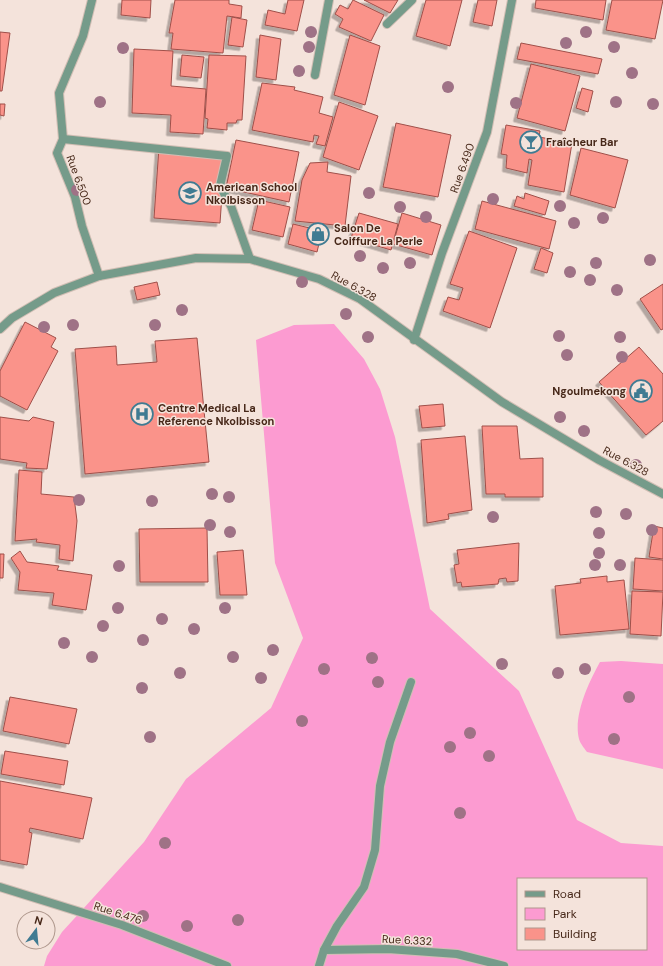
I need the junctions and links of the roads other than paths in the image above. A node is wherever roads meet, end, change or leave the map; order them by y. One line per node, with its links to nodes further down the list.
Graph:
1 (92, 0): 7 (street, Rue 6.500)
2 (329, 0): 6 (street)
3 (412, 0): 5 (street)
4 (512, 0): 11 (street, Rue 6.490)
5 (387, 24)
6 (315, 76)
7 (63, 139): 8 (street); 9 (street, Rue 6.500)
8 (250, 259): 9 (street, Rue 6.328); 11 (street, Rue 6.328)
9 (99, 276): 10 (street, Rue 6.328)
10 (0, 329)
11 (414, 340): 12 (street, Rue 6.328)
12 (663, 494)
13 (411, 682): 15 (street)
14 (0, 887): 16 (street, Rue 6.476)
15 (324, 950): 17 (street); 18 (street, Rue 6.332)
16 (227, 966)
17 (320, 966)
18 (504, 966)

